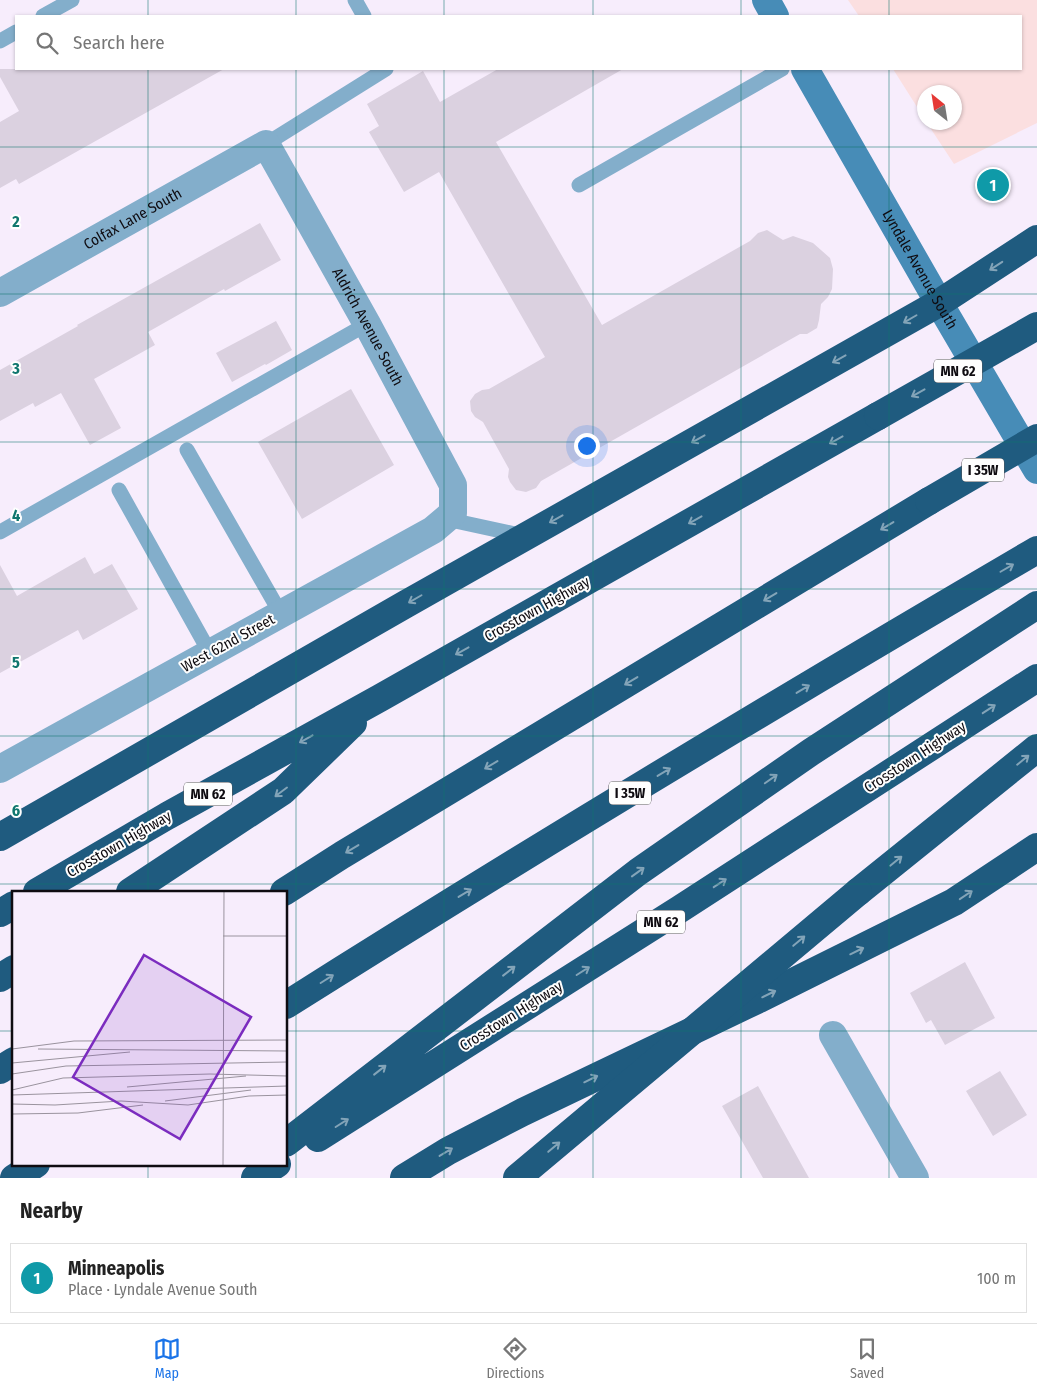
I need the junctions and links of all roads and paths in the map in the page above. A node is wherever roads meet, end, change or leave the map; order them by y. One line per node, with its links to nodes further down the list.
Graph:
1 (72, 0): 4 (lane)
2 (355, 0): 5 (lane)
3 (766, 0): 6 (main road)
4 (45, 15)
5 (363, 15)
6 (774, 15)
7 (15, 33): 8 (lane)
8 (0, 41)
9 (384, 70): 12 (lane)
10 (780, 70): 13 (lane)
11 (806, 70): 16 (main road, Lyndale Avenue South)
12 (266, 144): 15 (street, Colfax Lane South); 17 (street, Aldrich Avenue South)
13 (579, 185)
14 (1037, 239): 16 (highway, one-way to 16)
15 (0, 293)
16 (939, 303): 21 (main road, Lyndale Avenue South); 25 (highway, one-way to 25)
17 (367, 324): 23 (street, Aldrich Avenue South); 24 (lane)
18 (1037, 326): 31 (highway, Crosstown Highway / MN 62, one-way to 31, bridge)
19 (1037, 438): 38 (highway, I 35W, one-way to 38, bridge)
20 (187, 450): 28 (lane)
21 (1037, 470)
22 (119, 490): 29 (lane)
23 (450, 516): 25 (lane); 28 (street, West 62nd Street)
24 (0, 532)
25 (526, 536): 34 (highway, one-way to 34)
26 (1037, 550): 43 (highway, I 35W, one-way to 26)
27 (1037, 605): 47 (highway, one-way to 27)
28 (281, 614): 29 (street, West 62nd Street)
29 (210, 653): 33 (street, West 62nd Street)
30 (1035, 679): 48 (highway, Crosstown Highway / MN 62, one-way to 30)
31 (380, 698): 36 (highway, Crosstown Highway / MN 62, one-way to 36); 37 (highway, one-way to 37)
32 (1037, 748): 56 (highway, one-way to 32, bridge)
33 (0, 769)
34 (0, 837)
35 (1037, 847): 55 (highway, one-way to 35)
36 (38, 891)
37 (132, 891)
38 (286, 891)
39 (12, 906): 40 (highway)
40 (0, 913)
41 (12, 970): 42 (highway)
42 (0, 978)
43 (288, 1004)
44 (833, 1035): 57 (street)
45 (12, 1062): 46 (highway)
46 (0, 1070)
47 (288, 1141)
48 (288, 1157)
49 (33, 1166): 52 (highway)
50 (256, 1166): 53 (highway)
51 (274, 1166): 54 (highway)
52 (14, 1178)
53 (241, 1178)
54 (255, 1178)
55 (404, 1178)
56 (517, 1178)
57 (915, 1178)

